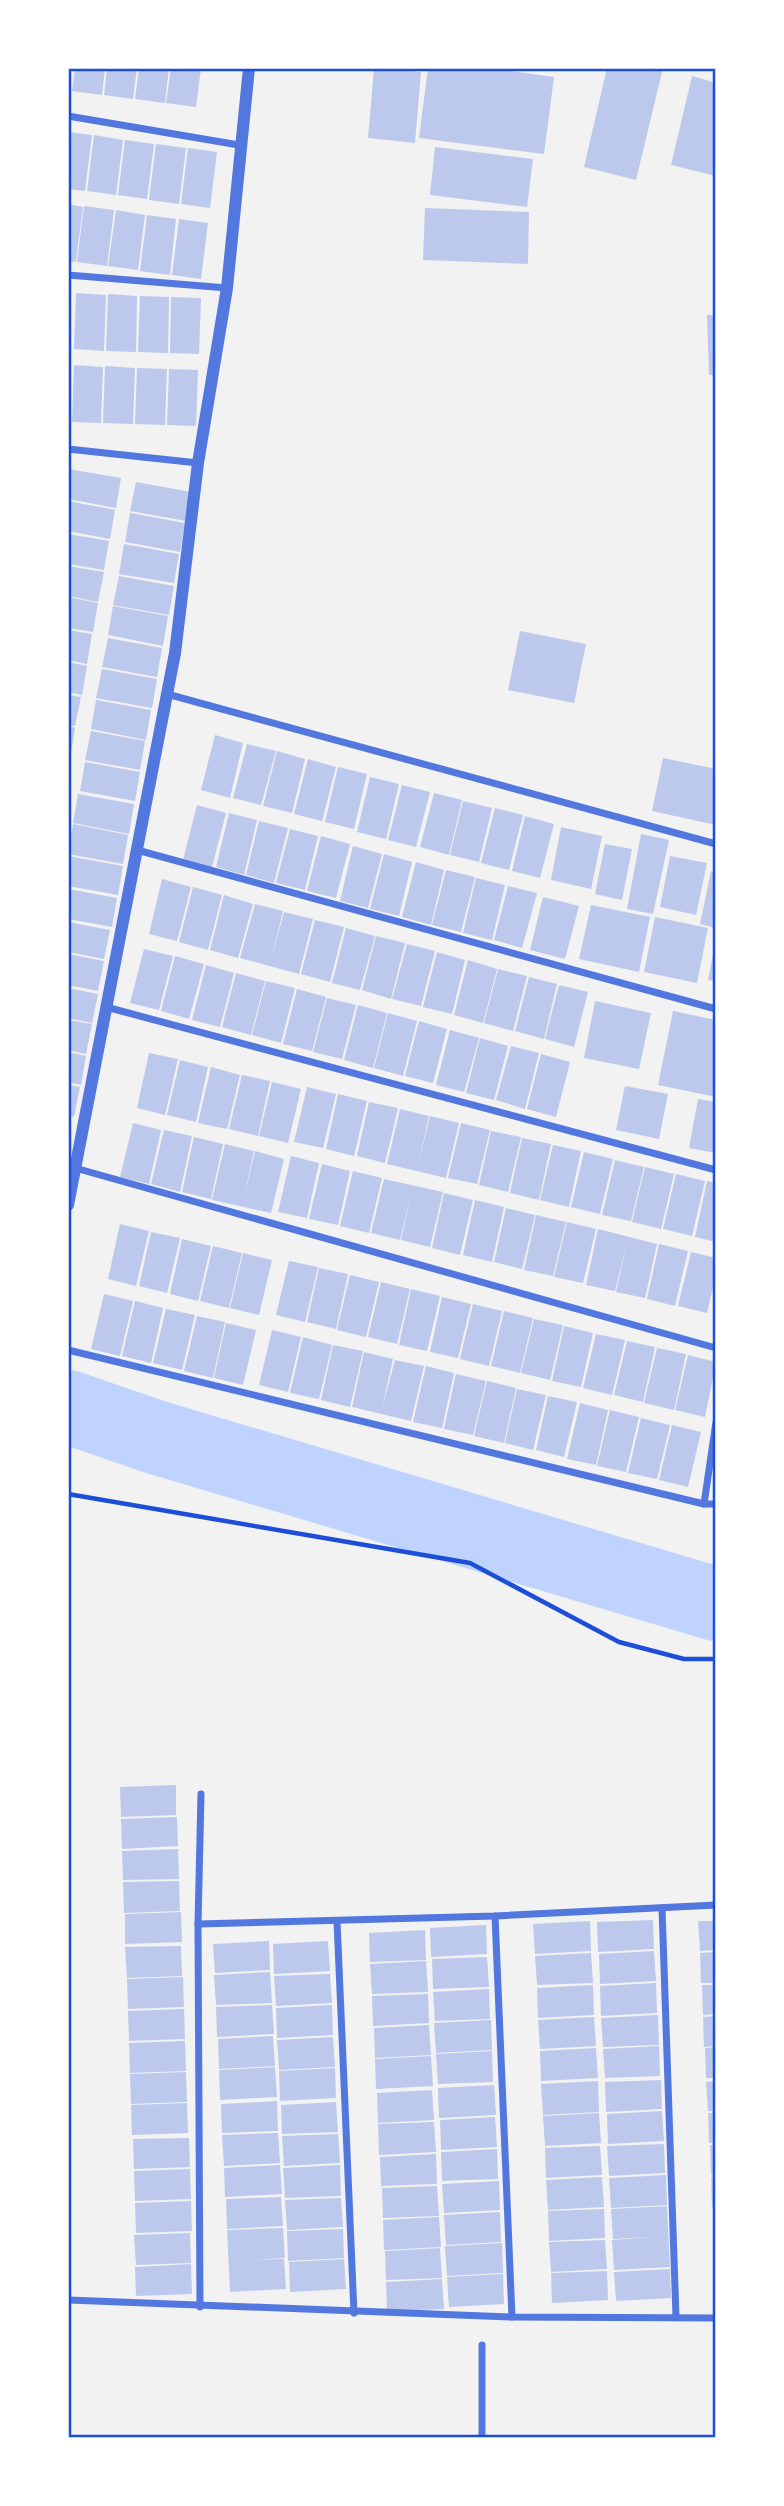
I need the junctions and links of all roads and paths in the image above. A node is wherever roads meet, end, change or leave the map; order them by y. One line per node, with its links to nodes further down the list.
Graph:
1 (249, 68): 3 (street)
2 (68, 116): 3 (street)
3 (239, 145): 5 (street)
4 (68, 275): 5 (street)
5 (227, 288): 7 (street)
6 (68, 449): 7 (street)
7 (198, 463): 8 (street)
8 (167, 694): 9 (street); 10 (street)
9 (716, 844)
10 (137, 850): 11 (street); 12 (street)
11 (106, 1007): 13 (street); 14 (street)
12 (716, 1009)
13 (72, 1168): 15 (street); 16 (street)
14 (716, 1170)
15 (68, 1205)
16 (716, 1348)
17 (68, 1350): 20 (street)
18 (716, 1422): 20 (street)
19 (68, 1494): 22 (path)
20 (704, 1504): 21 (street)
21 (716, 1504)
22 (716, 1659)
23 (201, 1794): 28 (street)
24 (716, 1905): 25 (street)
25 (662, 1908): 26 (street); 33 (street)
26 (495, 1916): 27 (street); 32 (street)
27 (337, 1921): 28 (street); 31 (street)
28 (198, 1924): 30 (street)
29 (68, 2300): 30 (street)
30 (201, 2307): 31 (street)
31 (354, 2313): 32 (street)
32 (512, 2317): 33 (street)
33 (676, 2317): 34 (street)
34 (716, 2318)
35 (482, 2345): 36 (street)
36 (482, 2438)

